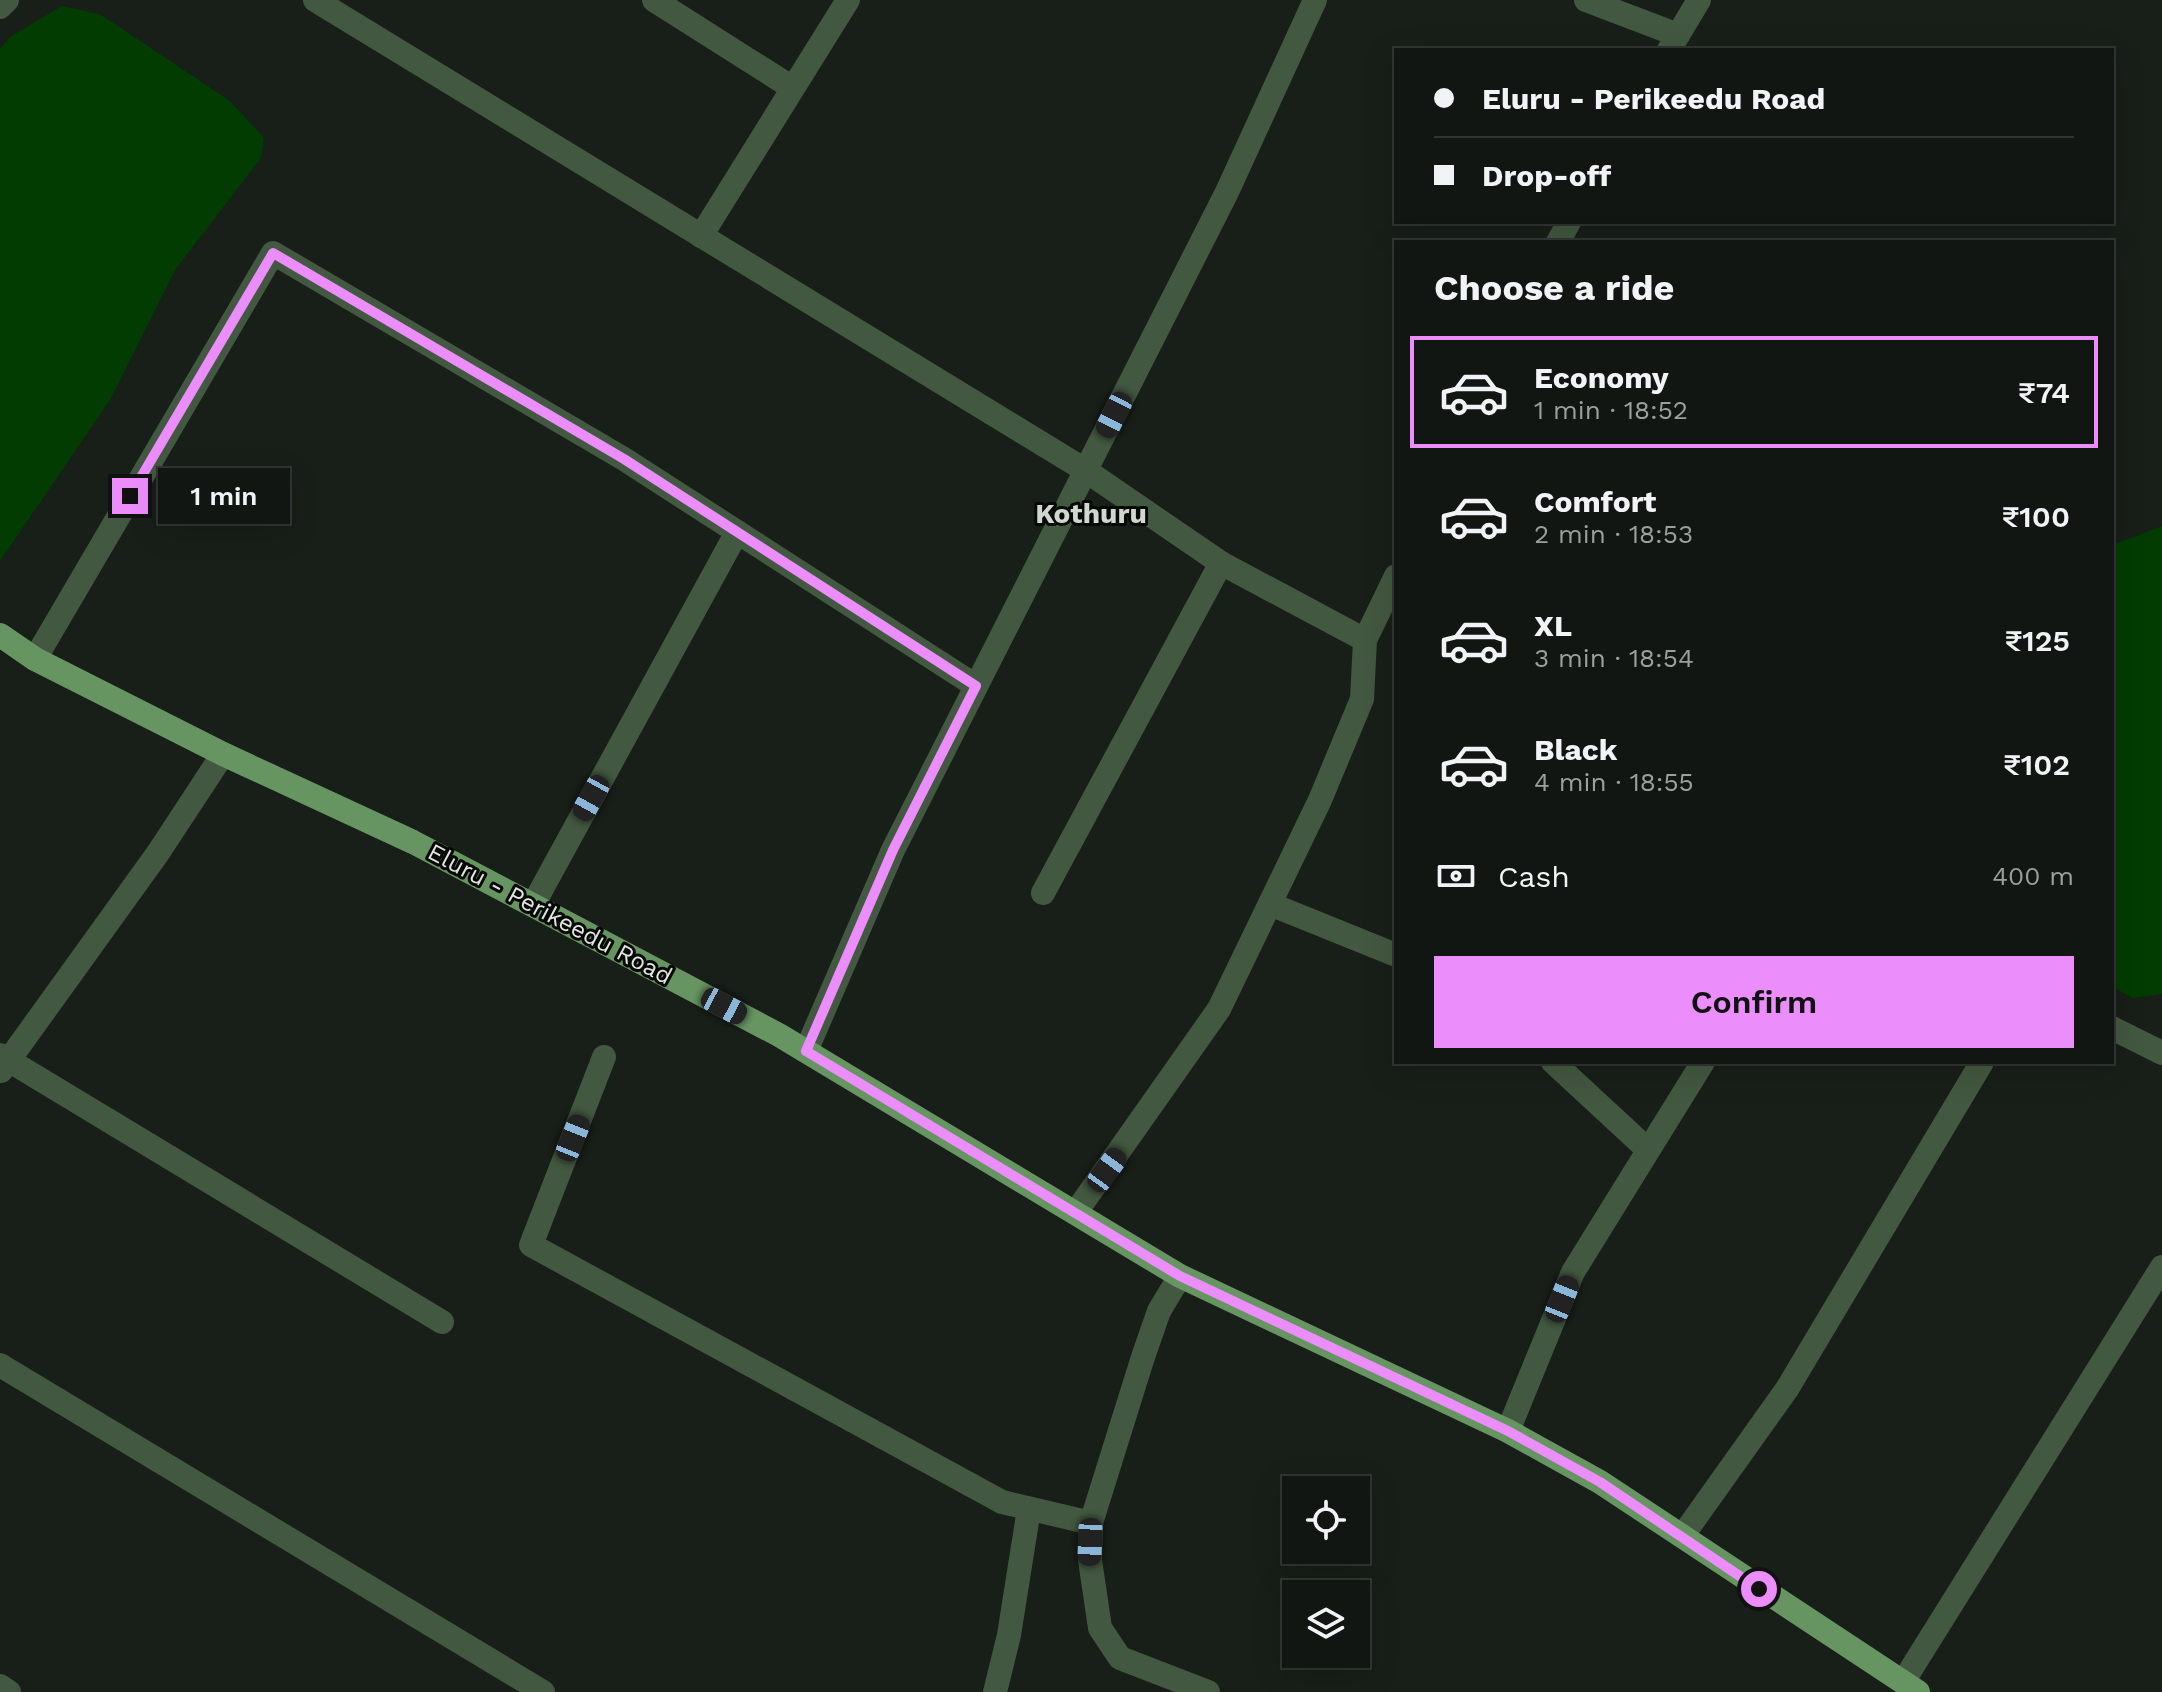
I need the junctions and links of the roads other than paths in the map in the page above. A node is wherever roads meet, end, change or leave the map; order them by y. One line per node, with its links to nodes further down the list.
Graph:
1 (7, 0): 8 (street)
2 (315, 0): 11 (street)
3 (654, 0): 10 (street)
4 (848, 0): 10 (street)
5 (1315, 0): 12 (street)
6 (1586, 0): 9 (street)
7 (1699, 0): 9 (street)
8 (0, 7)
9 (1674, 42)
10 (791, 87): 11 (street)
11 (701, 236): 12 (street)
12 (1085, 470): 14 (street); 20 (street)
13 (737, 532): 19 (street); 20 (street); 24 (street)
14 (1221, 563): 18 (street); 22 (street)
15 (1394, 586): 16 (street)
16 (1387, 619): 18 (street)
17 (0, 635): 19 (main road, Eluru - Perikeedu Road)
18 (1365, 640): 23 (street)
19 (35, 659): 21 (main road, Eluru - Perikeedu Road)
20 (976, 686): 27 (street)
21 (223, 754): 24 (main road, Eluru - Perikeedu Road); 30 (street)
22 (1043, 893)
23 (1270, 904): 25 (street); 35 (street)
24 (533, 905): 27 (main road, Eluru - Perikeedu Road)
25 (1394, 954)
26 (2114, 1029): 28 (street)
27 (806, 1051): 35 (main road, Eluru - Perikeedu Road)
28 (2162, 1053)
29 (604, 1057): 41 (street)
30 (3, 1063): 38 (street)
31 (1555, 1064): 34 (street)
32 (1702, 1064): 34 (street)
33 (1981, 1064): 43 (street)
34 (1647, 1149): 40 (street)
35 (1076, 1212): 37 (main road, Eluru - Perikeedu Road)
36 (2162, 1267): 45 (street)
37 (1180, 1276): 40 (main road, Eluru - Perikeedu Road); 42 (street)
38 (442, 1322)
39 (0, 1365): 47 (street)
40 (1508, 1431): 43 (main road, Eluru - Perikeedu Road)
41 (1029, 1509): 42 (street); 48 (street)
42 (1091, 1523): 49 (street)
43 (1683, 1535): 45 (main road, Eluru - Perikeedu Road)
44 (0, 1686): 46 (street)
45 (1910, 1687)
46 (9, 1692)
47 (543, 1692)
48 (995, 1692)
49 (1208, 1692)

